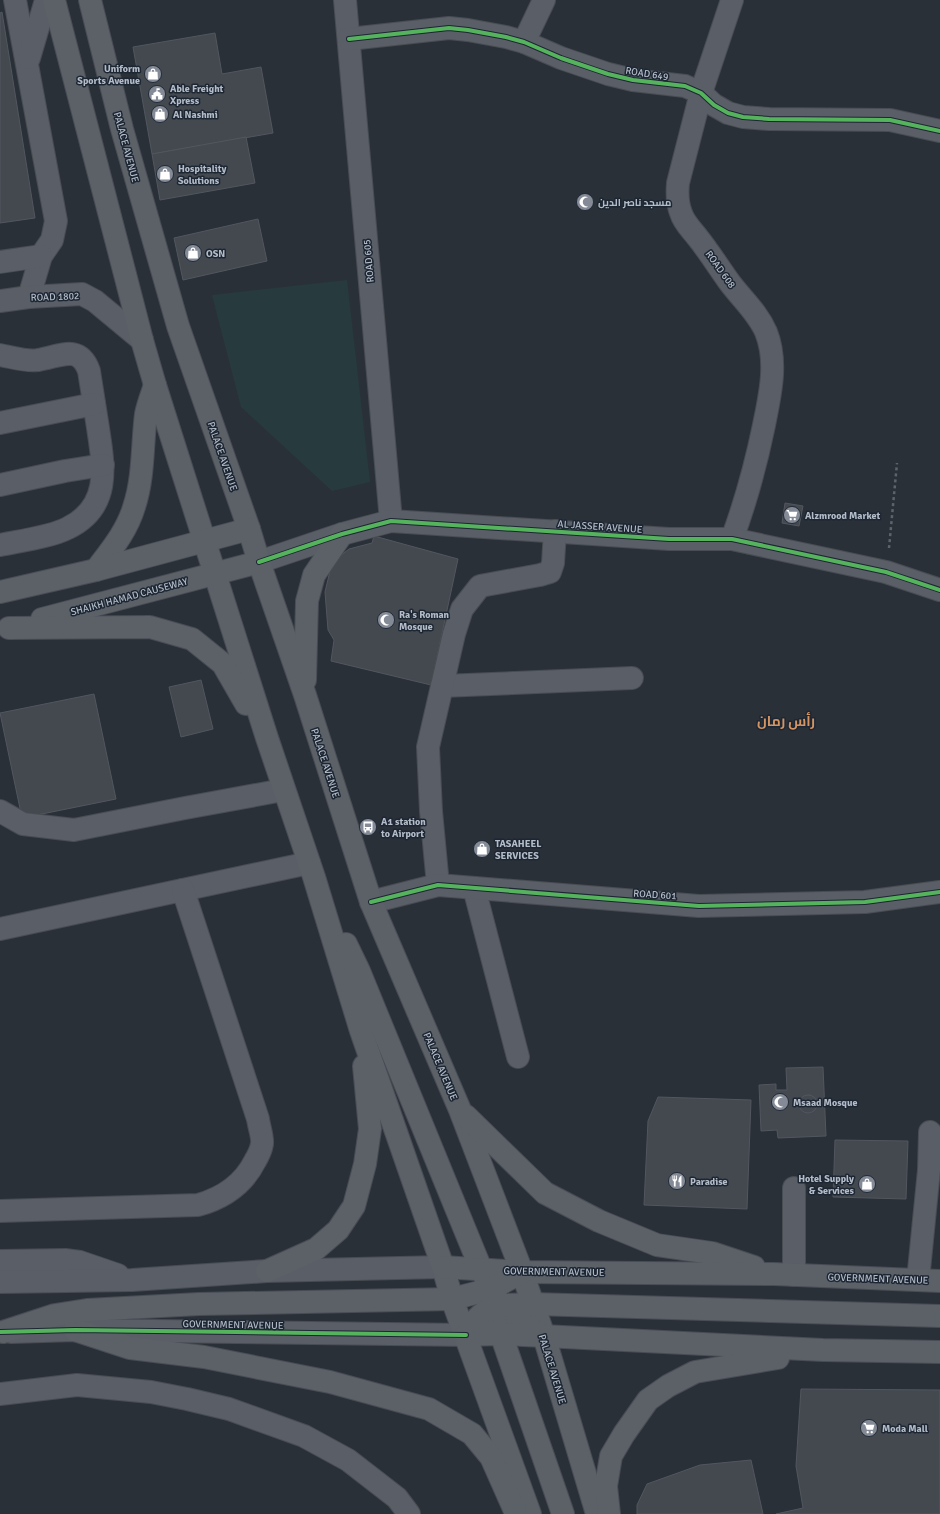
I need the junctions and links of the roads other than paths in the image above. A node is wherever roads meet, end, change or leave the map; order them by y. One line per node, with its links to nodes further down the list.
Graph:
1 (15, 0): 10 (street)
2 (46, 0): 10 (street)
3 (54, 0): 17 (main road)
4 (90, 0): 25 (main road, PALACE AVENUE)
5 (345, 0): 8 (street, ROAD 605)
6 (544, 0): 9 (street)
7 (732, 0): 11 (street, ROAD 608)
8 (349, 39): 9 (street, ROAD 649); 24 (street, ROAD 605)
9 (524, 42): 11 (street, ROAD 649)
10 (28, 62): 13 (street)
11 (701, 93): 12 (street, ROAD 649); 28 (street, ROAD 608)
12 (940, 131)
13 (41, 256): 14 (street); 15 (street)
14 (0, 262)
15 (30, 297): 16 (street, ROAD 1802); 17 (street, ROAD 1802)
16 (0, 301)
17 (142, 340): 19 (main road)
18 (0, 355): 20 (street)
19 (155, 385): 29 (main road); 32 (main road)
20 (94, 404): 21 (street); 22 (street)
21 (0, 423)
22 (103, 465): 23 (street); 30 (street)
23 (0, 485)
24 (392, 521): 26 (street, AL JASSER AVENUE); 27 (street, AL JASSER AVENUE)
25 (249, 529): 29 (main road); 31 (main road, PALACE AVENUE)
26 (555, 531): 28 (street, AL JASSER AVENUE); 38 (street)
27 (342, 534): 31 (street, AL JASSER AVENUE); 39 (main road)
28 (732, 539): 34 (street, AL JASSER AVENUE)
29 (204, 540): 32 (main road); 33 (main road)
30 (0, 545)
31 (259, 562): 33 (main road, SHAIKH HAMAD CAUSEWAY); 39 (main road, PALACE AVENUE)
32 (96, 570): 35 (main road)
33 (215, 574): 36 (main road, SHAIKH HAMAD CAUSEWAY); 40 (main road)
34 (940, 590)
35 (0, 592)
36 (4, 629): 40 (main road)
37 (632, 678): 38 (street)
38 (442, 686): 44 (street)
39 (305, 695): 48 (main road, PALACE AVENUE)
40 (266, 738): 41 (main road)
41 (283, 790): 42 (street); 43 (main road)
42 (0, 811)
43 (311, 870): 46 (street); 50 (main road); 58 (main road)
44 (438, 885): 45 (street, ROAD 601); 48 (street, ROAD 601)
45 (474, 888): 47 (street, ROAD 601); 51 (street)
46 (183, 890): 49 (street); 55 (street)
47 (940, 892)
48 (371, 902): 52 (main road, PALACE AVENUE)
49 (0, 929)
50 (361, 1031): 57 (main road); 59 (main road)
51 (518, 1058)
52 (460, 1110): 60 (main road, PALACE AVENUE); 61 (main road)
53 (930, 1132): 63 (street)
54 (794, 1188): 61 (street)
55 (0, 1211)
56 (0, 1261): 62 (street)
57 (442, 1267): 58 (main road, GOVERNMENT AVENUE); 59 (street, GOVERNMENT AVENUE); 66 (main road); 67 (main road)
58 (481, 1269): 60 (main road, GOVERNMENT AVENUE); 67 (main road)
59 (267, 1271): 62 (street, GOVERNMENT AVENUE)
60 (522, 1272): 61 (main road, GOVERNMENT AVENUE); 67 (main road); 68 (main road, PALACE AVENUE)
61 (784, 1274): 63 (main road, GOVERNMENT AVENUE)
62 (132, 1280): 65 (street, GOVERNMENT AVENUE)
63 (918, 1280): 64 (main road, GOVERNMENT AVENUE)
64 (940, 1280)
65 (0, 1282)
66 (452, 1299): 67 (main road); 71 (main road); 73 (main road)
67 (489, 1300): 68 (main road); 72 (main road); 73 (main road); 74 (main road)
68 (533, 1304): 69 (main road); 74 (main road, PALACE AVENUE)
69 (940, 1316)
70 (75, 1330): 71 (street, GOVERNMENT AVENUE); 73 (street, GOVERNMENT AVENUE); 79 (main road)
71 (2, 1332)
72 (501, 1334): 73 (main road, GOVERNMENT AVENUE); 74 (main road, GOVERNMENT AVENUE); 81 (main road)
73 (466, 1335): 80 (main road)
74 (544, 1336): 75 (main road, GOVERNMENT AVENUE); 82 (main road, PALACE AVENUE)
75 (823, 1350): 76 (main road, GOVERNMENT AVENUE); 83 (main road)
76 (940, 1352)
77 (0, 1394): 78 (street)
78 (409, 1514)
79 (517, 1514)
80 (530, 1514)
81 (563, 1514)
82 (597, 1514)
83 (609, 1514)

